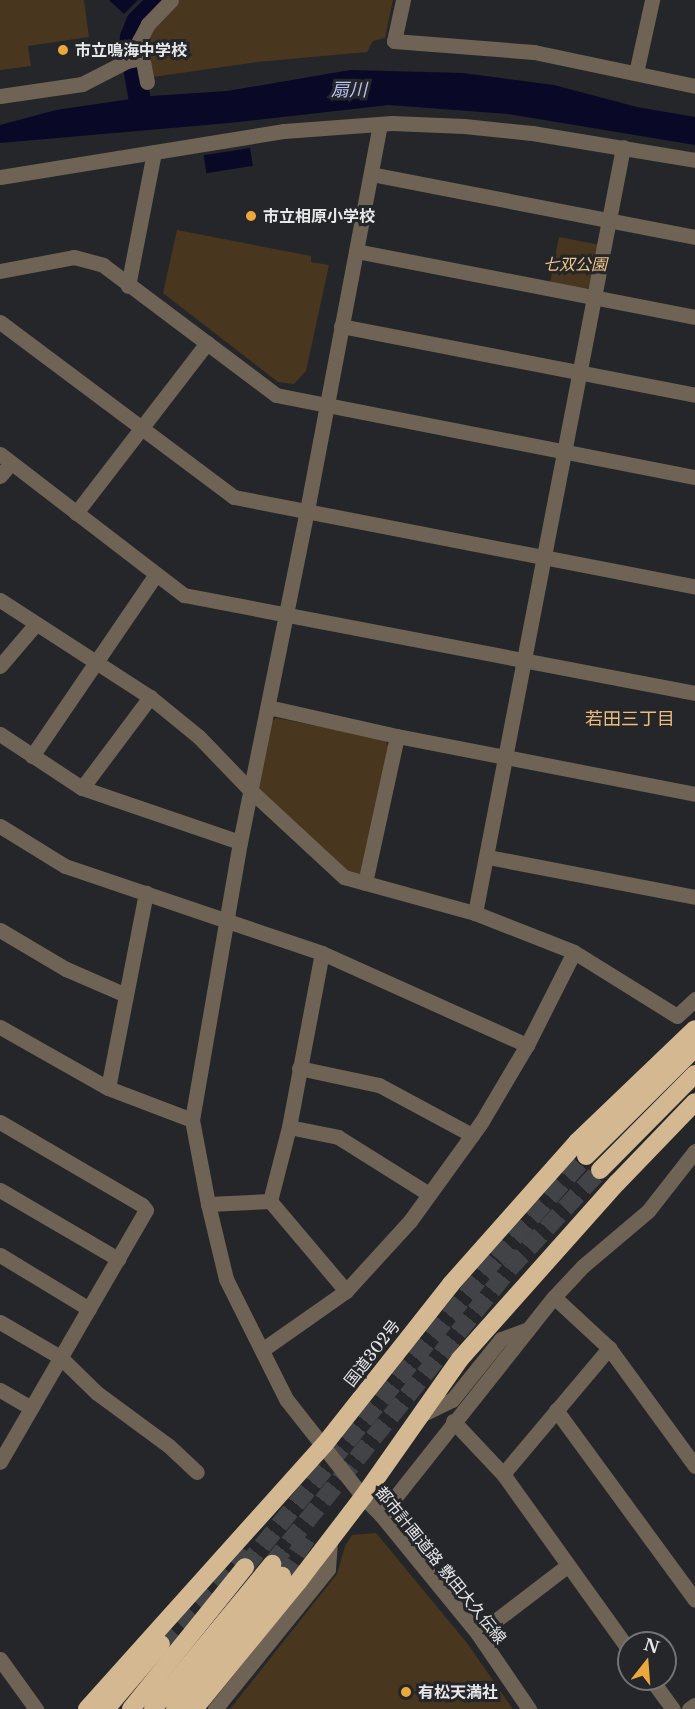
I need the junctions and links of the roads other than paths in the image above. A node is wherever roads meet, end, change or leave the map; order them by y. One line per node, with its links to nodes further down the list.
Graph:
1 (171, 0): 4 (street)
2 (402, 0): 5 (street)
3 (652, 0): 5 (street)
4 (136, 60): 6 (street); 8 (street)
5 (636, 73): 7 (street)
6 (147, 82)
7 (695, 86)
8 (0, 96)
9 (380, 124): 10 (street); 11 (street); 13 (street)
10 (623, 147): 12 (street); 15 (street)
11 (154, 152): 14 (street); 19 (street)
12 (695, 160)
13 (371, 174): 15 (street); 17 (street)
14 (0, 177)
15 (610, 220): 16 (street); 20 (street)
16 (695, 237)
17 (356, 251): 20 (street); 23 (street)
18 (0, 271): 19 (street)
19 (128, 286): 24 (street)
20 (596, 296): 21 (street); 25 (street)
21 (695, 316)
22 (0, 322): 28 (street)
23 (341, 326): 25 (street); 27 (street)
24 (207, 343): 27 (street); 28 (street)
25 (580, 374): 26 (street); 29 (street)
26 (695, 395)
27 (326, 407): 29 (street); 33 (street)
28 (141, 429): 33 (street); 34 (street)
29 (566, 452): 32 (street); 35 (street)
30 (5, 459): 31 (street); 34 (street)
31 (0, 476)
32 (695, 477)
33 (307, 510): 35 (street); 39 (street)
34 (76, 513): 36 (street)
35 (546, 558): 37 (street); 42 (street)
36 (156, 574): 39 (street); 41 (street)
37 (695, 587)
38 (0, 600): 40 (street)
39 (287, 615): 42 (street); 46 (street)
40 (35, 625): 41 (street); 43 (street)
41 (96, 660): 45 (street); 49 (street)
42 (524, 661): 44 (street); 50 (street)
43 (0, 666)
44 (695, 693)
45 (150, 697): 51 (street); 52 (street)
46 (268, 707): 48 (street); 52 (street)
47 (0, 734): 49 (street)
48 (397, 736): 50 (street); 57 (street)
49 (32, 756): 51 (street)
50 (507, 757): 53 (street); 56 (street)
51 (82, 788): 55 (street)
52 (251, 791): 55 (street); 57 (street)
53 (695, 794)
54 (0, 826): 58 (street)
55 (240, 842): 61 (street)
56 (488, 857): 59 (street); 60 (street)
57 (365, 883): 60 (street)
58 (146, 892): 61 (street); 65 (street)
59 (695, 897)
60 (476, 913): 63 (street)
61 (227, 921): 64 (street); 75 (street)
62 (0, 930): 65 (street)
63 (574, 952): 66 (street); 69 (street)
64 (322, 953): 69 (street); 71 (street)
65 (126, 995): 73 (street)
66 (695, 999)
67 (0, 1027): 73 (street)
68 (695, 1029): 101 (highway, 国道302号)
69 (527, 1045): 78 (street)
70 (695, 1048): 80 (highway)
71 (299, 1068): 77 (street); 78 (street)
72 (695, 1074): 81 (highway)
73 (108, 1088): 75 (street)
74 (695, 1102): 99 (highway, 国道302号)
75 (192, 1120): 85 (street, 都市計画道路 敷田大久伝線)
76 (1, 1126): 87 (street)
77 (289, 1126): 83 (street); 84 (street)
78 (472, 1136): 83 (street)
79 (695, 1151): 89 (street)
80 (586, 1156)
81 (600, 1170)
82 (0, 1190): 87 (street)
83 (429, 1194): 88 (street)
84 (270, 1201): 85 (street); 88 (street)
85 (207, 1204): 94 (street, 都市計画道路 敷田大久伝線)
86 (0, 1255): 90 (street)
87 (118, 1259): 90 (street)
88 (346, 1291): 94 (street)
89 (554, 1297): 92 (street); 93 (street)
90 (89, 1309): 95 (street)
91 (0, 1322): 95 (street)
92 (528, 1329): 99 (street); 100 (street)
93 (609, 1348): 98 (street); 103 (street)
94 (262, 1350): 101 (street, 都市計画道路 敷田大久伝線)
95 (60, 1357): 97 (street); 104 (street)
96 (0, 1390): 97 (street)
97 (31, 1408): 102 (street)
98 (556, 1410): 105 (street); 112 (street)
99 (420, 1416): 106 (highway, 国道302号)
100 (453, 1421): 105 (street); 107 (street)
101 (324, 1445): 106 (street, 都市計画道路 敷田大久伝線); 116 (highway, 国道302号)
102 (1, 1460)
103 (695, 1466)
104 (197, 1472)
105 (503, 1474): 109 (street)
106 (363, 1497): 107 (street, 都市計画道路 敷田大久伝線); 108 (highway, 国道302号)
107 (381, 1515): 113 (street, 都市計画道路 敷田大久伝線)
108 (330, 1539): 116 (highway, 国道302号); 126 (street)
109 (567, 1566): 113 (street); 114 (street)
110 (245, 1567): 116 (highway)
111 (277, 1570): 116 (highway)
112 (695, 1600)
113 (478, 1634): 127 (street, 都市計画道路 敷田大久伝線)
114 (617, 1634)
115 (0, 1659): 119 (street)
116 (179, 1663): 120 (highway, 国道302号); 121 (highway); 122 (highway); 123 (highway); 124 (highway); 125 (highway, 国道302号)
117 (660, 1691): 128 (street)
118 (695, 1705): 129 (street)
119 (36, 1709)
120 (87, 1709)
121 (105, 1709)
122 (131, 1709)
123 (153, 1709)
124 (175, 1709)
125 (194, 1709)
126 (215, 1709)
127 (529, 1709)
128 (673, 1709)
129 (689, 1709)

